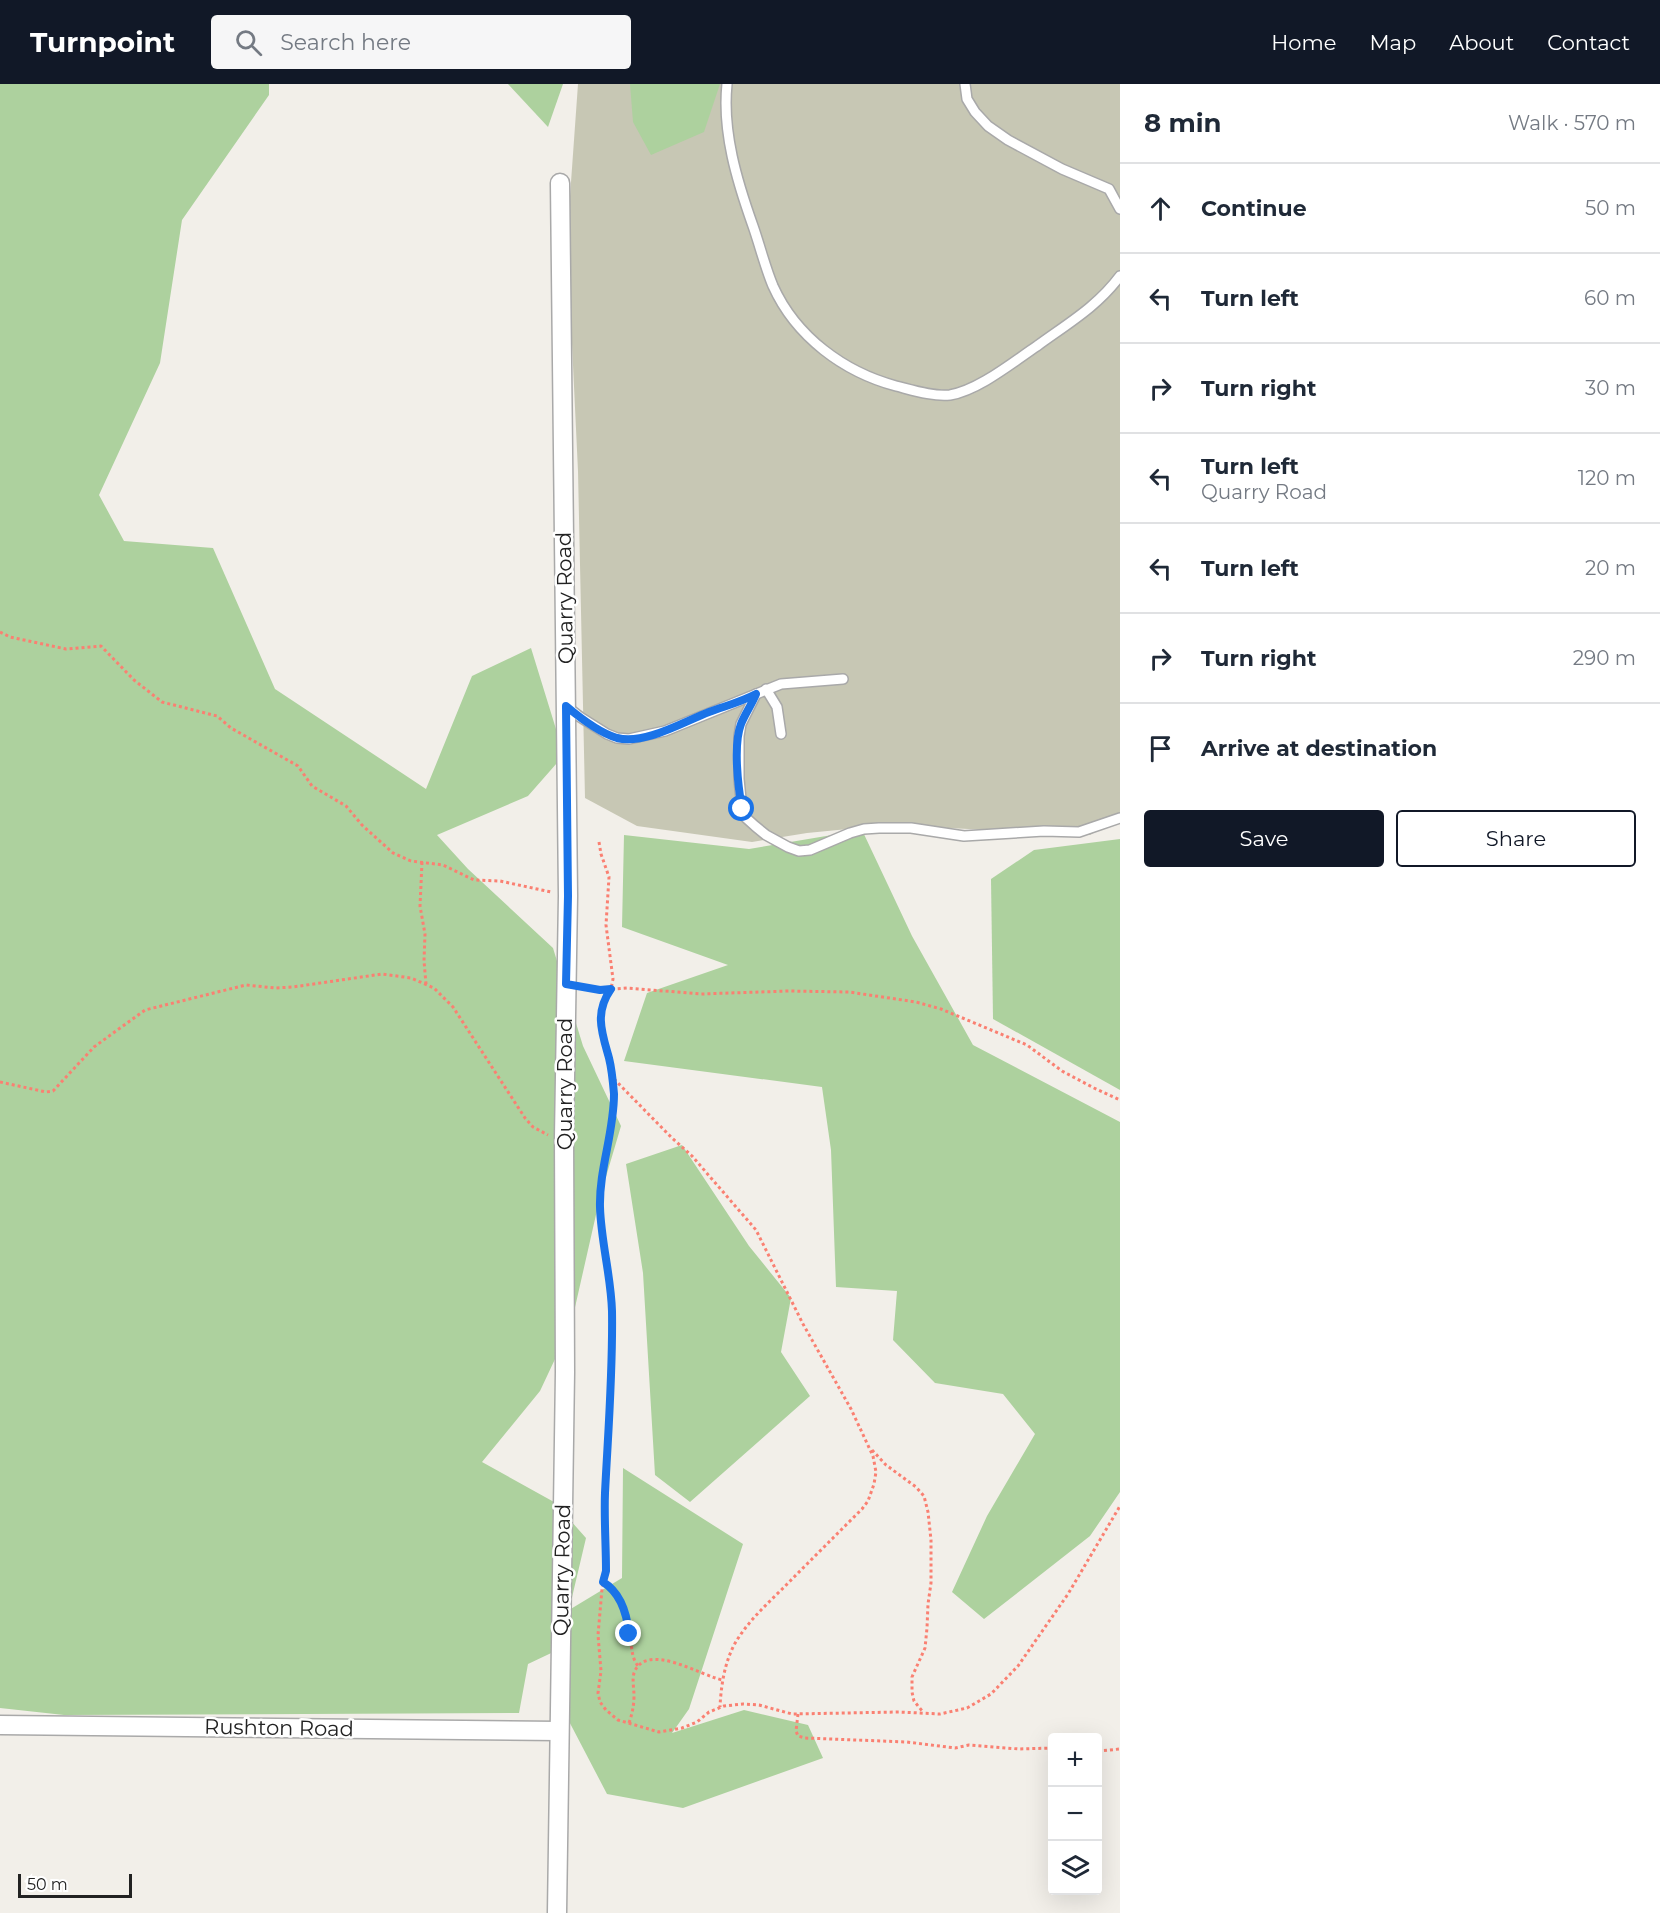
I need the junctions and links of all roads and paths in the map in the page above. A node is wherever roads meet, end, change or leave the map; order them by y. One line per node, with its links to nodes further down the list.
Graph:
1 (727, 84): 5 (lane)
2 (965, 84): 4 (lane)
3 (560, 183): 10 (street, Quarry Road)
4 (1120, 209)
5 (1120, 276)
6 (0, 632): 14 (path)
7 (843, 680): 8 (lane)
8 (766, 689): 9 (lane); 11 (lane)
9 (756, 694): 10 (lane); 12 (lane)
10 (566, 706): 15 (street, Quarry Road)
11 (781, 734)
12 (1120, 818)
13 (600, 842): 18 (path)
14 (422, 862): 15 (path); 16 (path)
15 (568, 896): 17 (street, Quarry Road)
16 (426, 984): 20 (path); 22 (path)
17 (566, 984): 18 (path); 22 (street, Quarry Road)
18 (611, 989): 19 (path); 21 (path)
19 (613, 1078): 23 (path); 25 (path)
20 (0, 1082)
21 (1120, 1100)
22 (564, 1137): 33 (street, Quarry Road)
23 (869, 1446): 27 (path); 29 (path)
24 (1120, 1506): 29 (path)
25 (603, 1582): 26 (path); 31 (path)
26 (638, 1666): 27 (path); 31 (path)
27 (723, 1680): 28 (path)
28 (720, 1707): 30 (path); 31 (path)
29 (924, 1713): 30 (path)
30 (798, 1714): 34 (path)
31 (628, 1723)
32 (0, 1725): 33 (street, Rushton Road)
33 (559, 1731): 37 (street, Quarry Road)
34 (1048, 1749)
35 (1120, 1749): 36 (path)
36 (1102, 1751)
37 (557, 1913)

